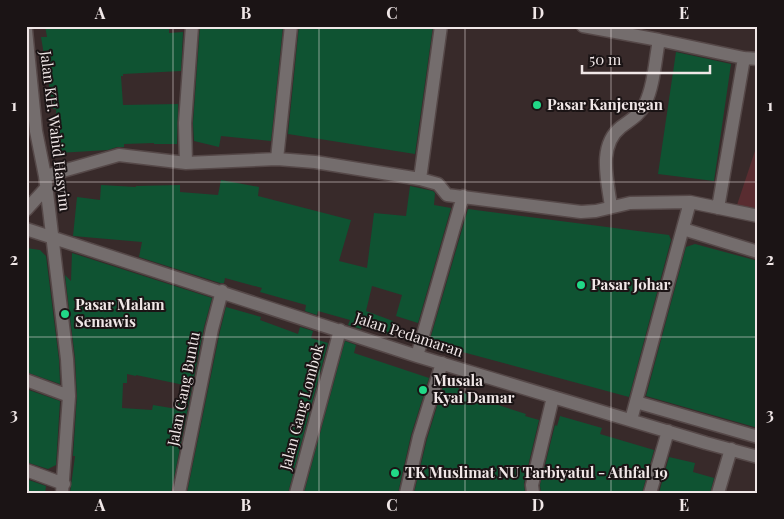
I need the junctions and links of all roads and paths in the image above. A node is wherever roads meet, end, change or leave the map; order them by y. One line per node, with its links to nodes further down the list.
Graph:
1 (192, 26): 10 (street)
2 (291, 26): 9 (street)
3 (441, 26): 11 (street)
4 (582, 26): 6 (street)
5 (26, 30): 12 (street, Jalan KH. Wahid Hasyim)
6 (659, 40): 7 (street); 15 (street)
7 (744, 58): 8 (street); 16 (street)
8 (758, 59)
9 (277, 159): 10 (street); 11 (street)
10 (186, 163): 12 (street)
11 (420, 179): 13 (street)
12 (46, 182): 17 (street); 21 (street, Jalan KH. Wahid Hasyim)
13 (463, 196): 15 (street); 25 (street)
14 (690, 202): 15 (street); 16 (street); 20 (street)
15 (611, 207)
16 (718, 208): 18 (street)
17 (26, 210)
18 (758, 216)
19 (26, 229): 21 (street, Jalan Pedamaran)
20 (682, 229): 22 (street); 30 (street)
21 (52, 236): 23 (street, Jalan Pedamaran); 28 (street, Jalan KH. Wahid Hasyim)
22 (758, 252)
23 (222, 291): 24 (street, Jalan Pedamaran); 38 (street, Jalan Gang Buntu)
24 (340, 330): 25 (street, Jalan Pedamaran); 39 (street, Jalan Gang Lombok)
25 (416, 356): 26 (street, Jalan Pedamaran)
26 (442, 364): 29 (street, Jalan Pedamaran); 40 (street)
27 (26, 380): 28 (street)
28 (69, 396): 37 (street, Jalan KH. Wahid Hasyim)
29 (554, 397): 31 (street, Jalan Pedamaran); 41 (street)
30 (636, 402): 31 (street); 33 (street)
31 (631, 420): 32 (street, Jalan Pedamaran)
32 (668, 431): 34 (street, Jalan Pedamaran); 42 (street)
33 (758, 437)
34 (731, 449): 35 (street, Jalan Pedamaran); 43 (street)
35 (758, 456)
36 (26, 470): 37 (street)
37 (63, 488)
38 (179, 493)
39 (296, 493)
40 (406, 493)
41 (533, 493)
42 (650, 493)
43 (718, 493)

